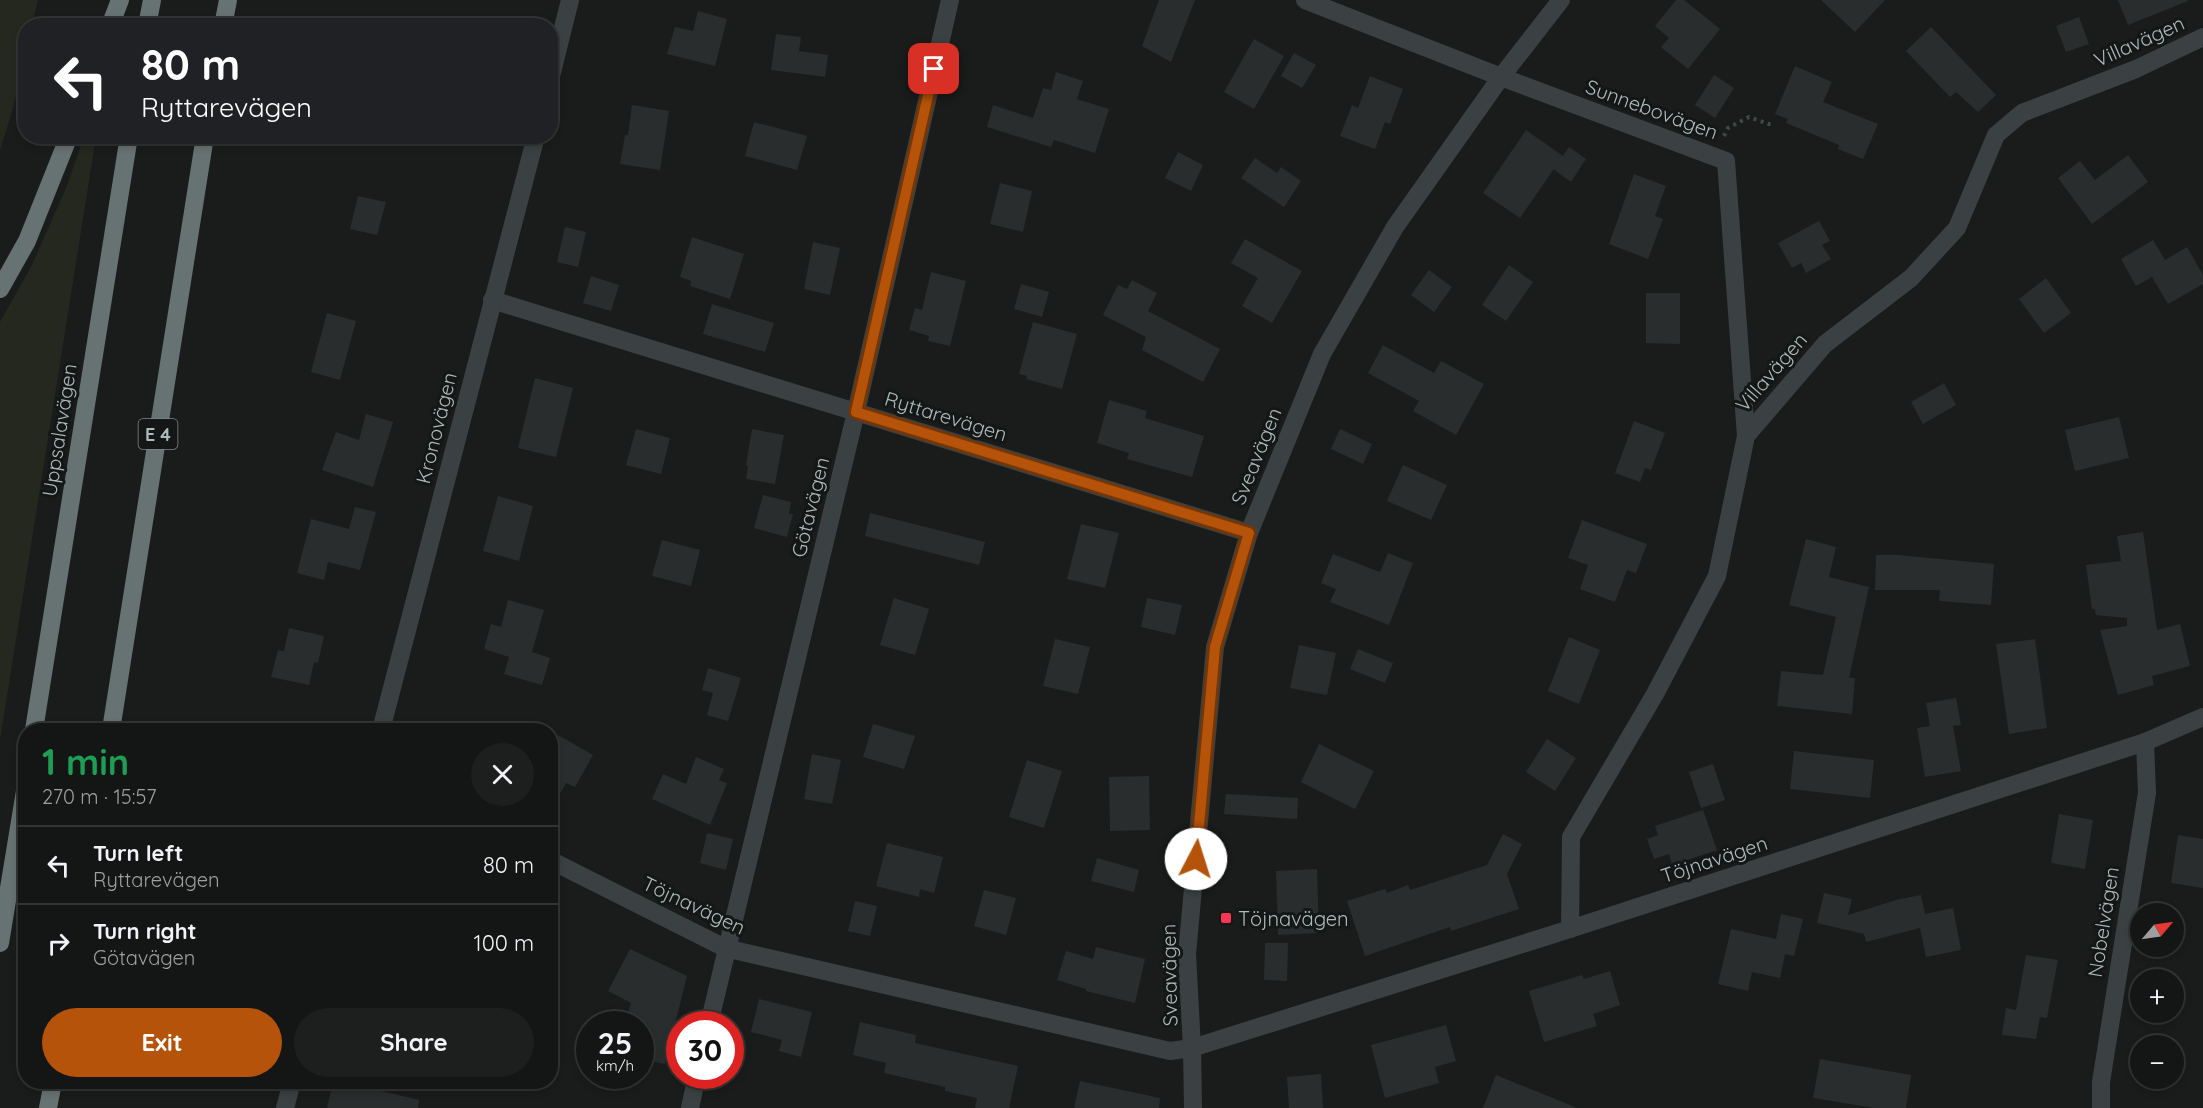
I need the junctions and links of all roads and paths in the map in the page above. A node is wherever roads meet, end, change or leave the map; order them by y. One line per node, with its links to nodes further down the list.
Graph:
1 (120, 0): 8 (highway)
2 (152, 0): 9 (highway)
3 (228, 0): 10 (highway)
4 (570, 0): 12 (street)
5 (950, 0): 22 (street, Götavägen)
6 (1305, 0): 13 (street, Sunnebovägen)
7 (1561, 0): 13 (street, Sveavägen)
8 (113, 18)
9 (149, 18)
10 (225, 18)
11 (2203, 37): 23 (street, Villavägen)
12 (558, 48)
13 (1501, 77): 19 (street, Sunnebovägen); 24 (street, Sveavägen)
14 (1774, 126): 19 (path)
15 (66, 144): 20 (highway)
16 (128, 144): 26 (highway, Uppsalavägen)
17 (204, 144): 27 (highway, E 4)
18 (534, 144): 21 (street, Kronovägen)
19 (1713, 156): 23 (street, Sunnebovägen)
20 (0, 289)
21 (492, 300): 22 (street, Ryttarevägen); 28 (street, Kronovägen)
22 (856, 412): 24 (street, Ryttarevägen); 34 (street, Götavägen)
23 (1746, 436): 32 (street, Villavägen)
24 (1249, 533): 36 (street, Sveavägen)
25 (2203, 717): 29 (street, Töjnavägen)
26 (35, 723)
27 (112, 723)
28 (383, 723)
29 (2145, 742): 32 (street, Töjnavägen); 46 (street, Nobelvägen)
30 (18, 834): 33 (highway)
31 (558, 864): 34 (street, Töjnavägen)
32 (1570, 929): 36 (street, Töjnavägen)
33 (0, 943)
34 (725, 948): 35 (street, Götavägen); 36 (street, Töjnavägen)
35 (712, 1011)
36 (1192, 1048): 45 (street, Sveavägen)
37 (52, 1089): 41 (highway)
38 (59, 1089): 42 (highway)
39 (290, 1089): 43 (street)
40 (694, 1089): 44 (street)
41 (48, 1108)
42 (58, 1108)
43 (285, 1108)
44 (690, 1108)
45 (1193, 1108)
46 (2101, 1108)

